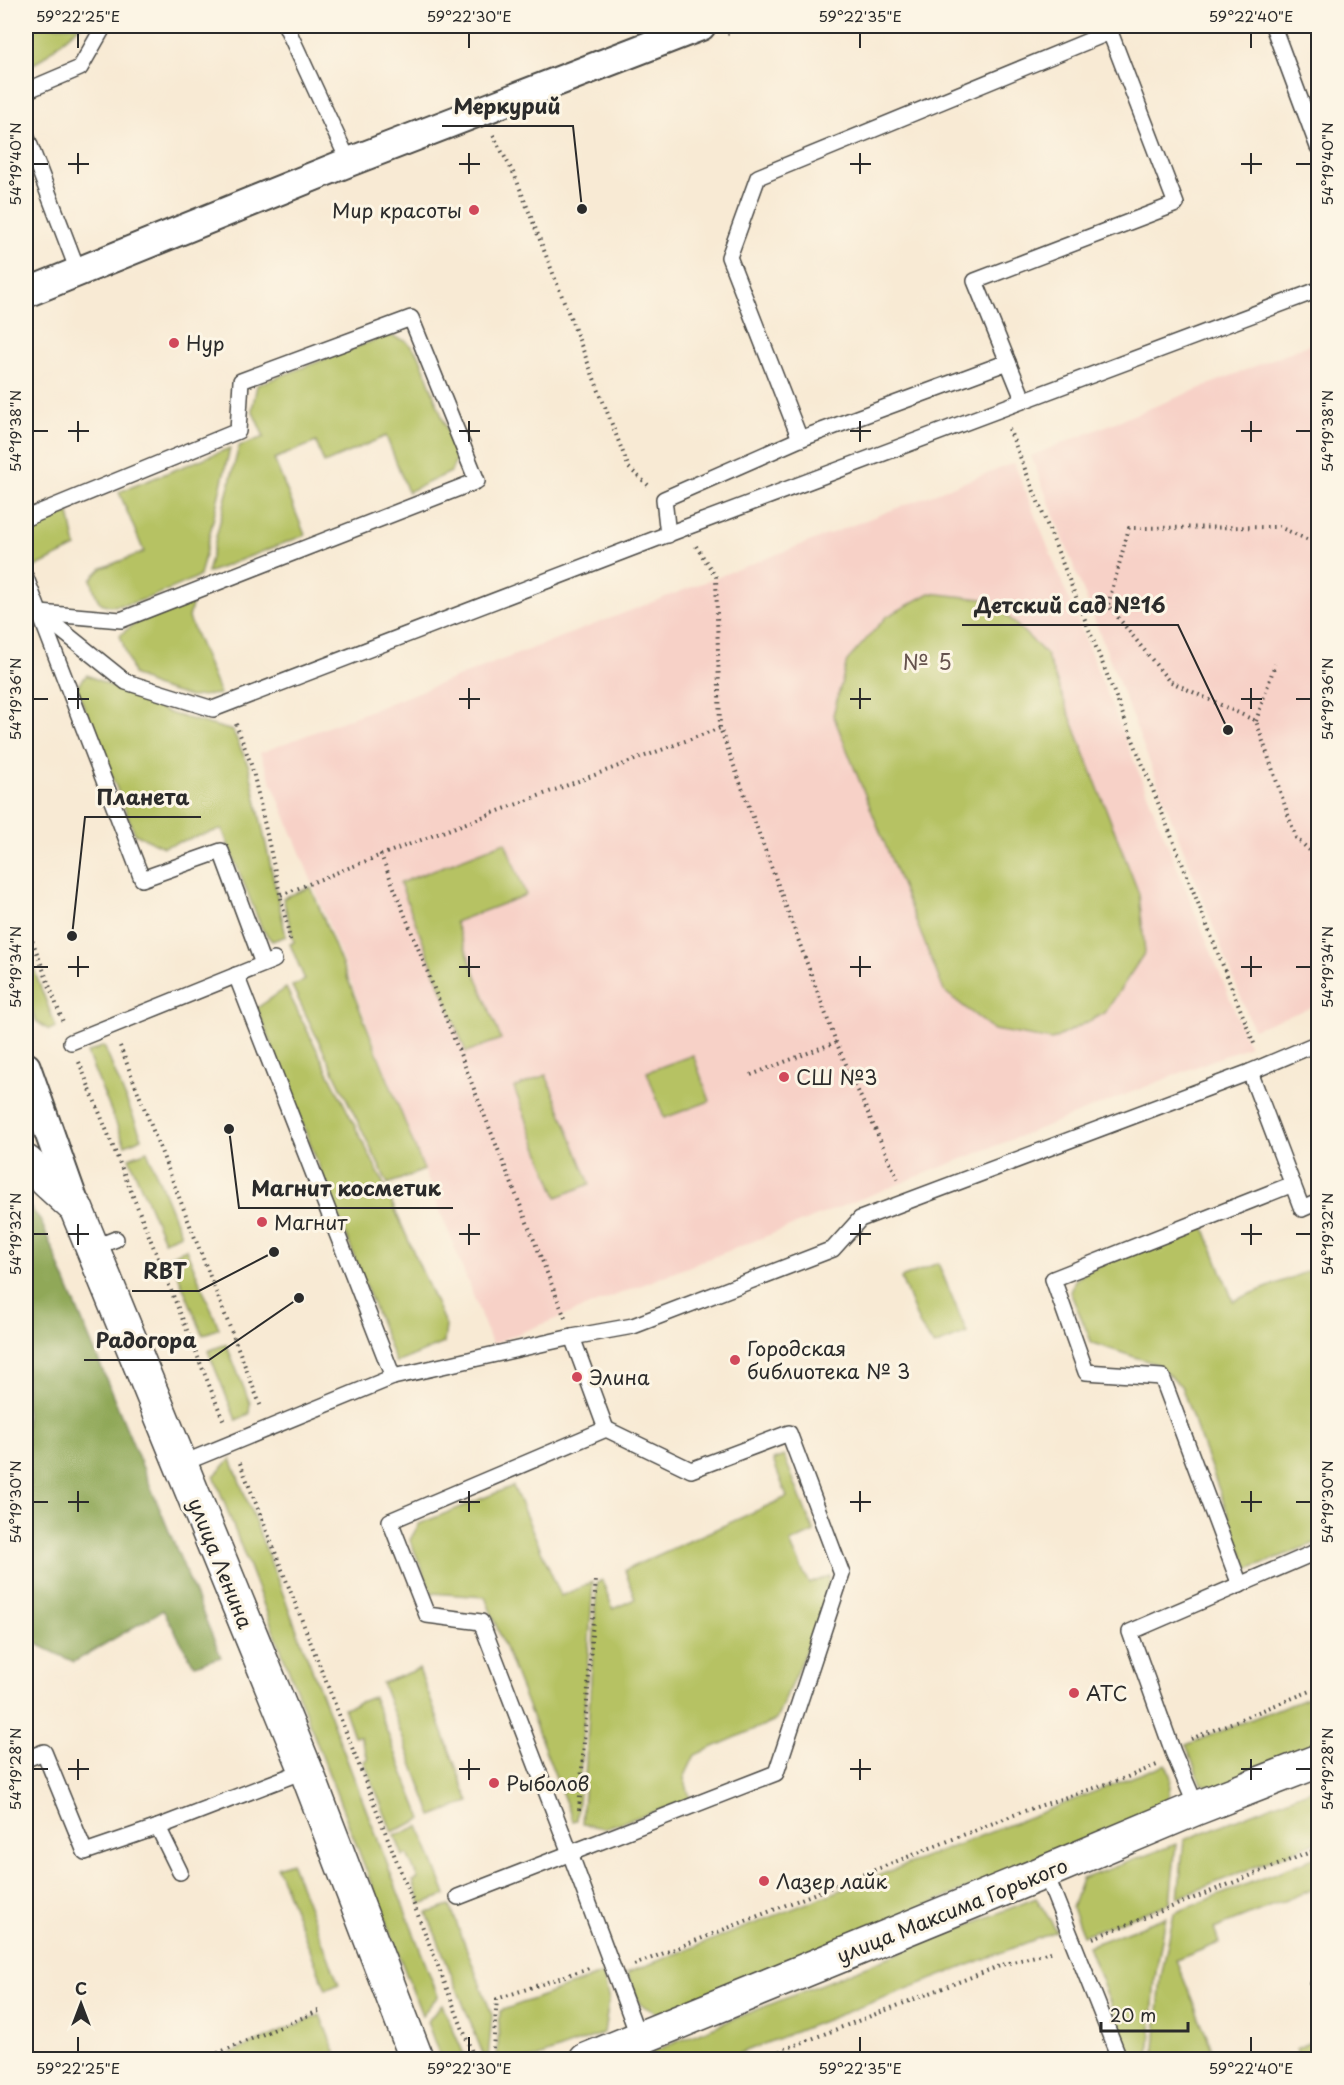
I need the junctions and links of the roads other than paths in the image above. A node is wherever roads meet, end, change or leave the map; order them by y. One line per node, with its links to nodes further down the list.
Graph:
1 (104, 26): 5 (lane)
2 (286, 26): 9 (lane)
3 (701, 26): 9 (street)
4 (1273, 26): 7 (lane)
5 (26, 91)
6 (26, 135): 8 (lane)
7 (1318, 147)
8 (29, 153): 10 (lane)
9 (349, 162): 10 (street)
10 (78, 271): 12 (street)
11 (1318, 290): 14 (lane)
12 (26, 293)
13 (1008, 362): 14 (lane); 15 (lane); 15 (lane)
14 (1023, 399): 17 (lane)
15 (800, 439): 17 (lane)
16 (26, 518): 19 (lane)
17 (668, 535): 19 (lane)
18 (26, 578): 19 (lane)
19 (33, 616): 20 (lane)
20 (236, 975): 21 (lane); 30 (lane)
21 (71, 1042)
22 (1318, 1042): 24 (lane)
23 (26, 1067): 28 (street, улица Ленина)
24 (1256, 1069): 26 (lane); 29 (lane)
25 (26, 1161): 28 (main road)
26 (1293, 1184): 27 (lane); 34 (lane)
27 (1318, 1202)
28 (76, 1208): 32 (main road, улица Ленина)
29 (572, 1337): 30 (lane); 31 (lane)
30 (393, 1377): 32 (lane)
31 (606, 1429): 40 (lane); 40 (lane)
32 (181, 1464): 37 (main road, улица Ленина)
33 (1318, 1551): 34 (lane)
34 (1240, 1585): 38 (lane)
35 (26, 1759): 39 (lane)
36 (1318, 1761): 38 (main road, улица Максима Горького)
37 (306, 1770): 39 (lane); 45 (main road, улица Ленина)
38 (1197, 1808): 42 (main road, улица Максима Горького)
39 (158, 1827): 41 (lane)
40 (570, 1853): 43 (lane); 44 (lane)
41 (180, 1872)
42 (1045, 1872): 44 (main road, улица Максима Горького); 47 (lane)
43 (458, 1897)
44 (639, 2038): 46 (main road, улица Максима Горького)
45 (417, 2060)
46 (586, 2060)
47 (1120, 2060)

